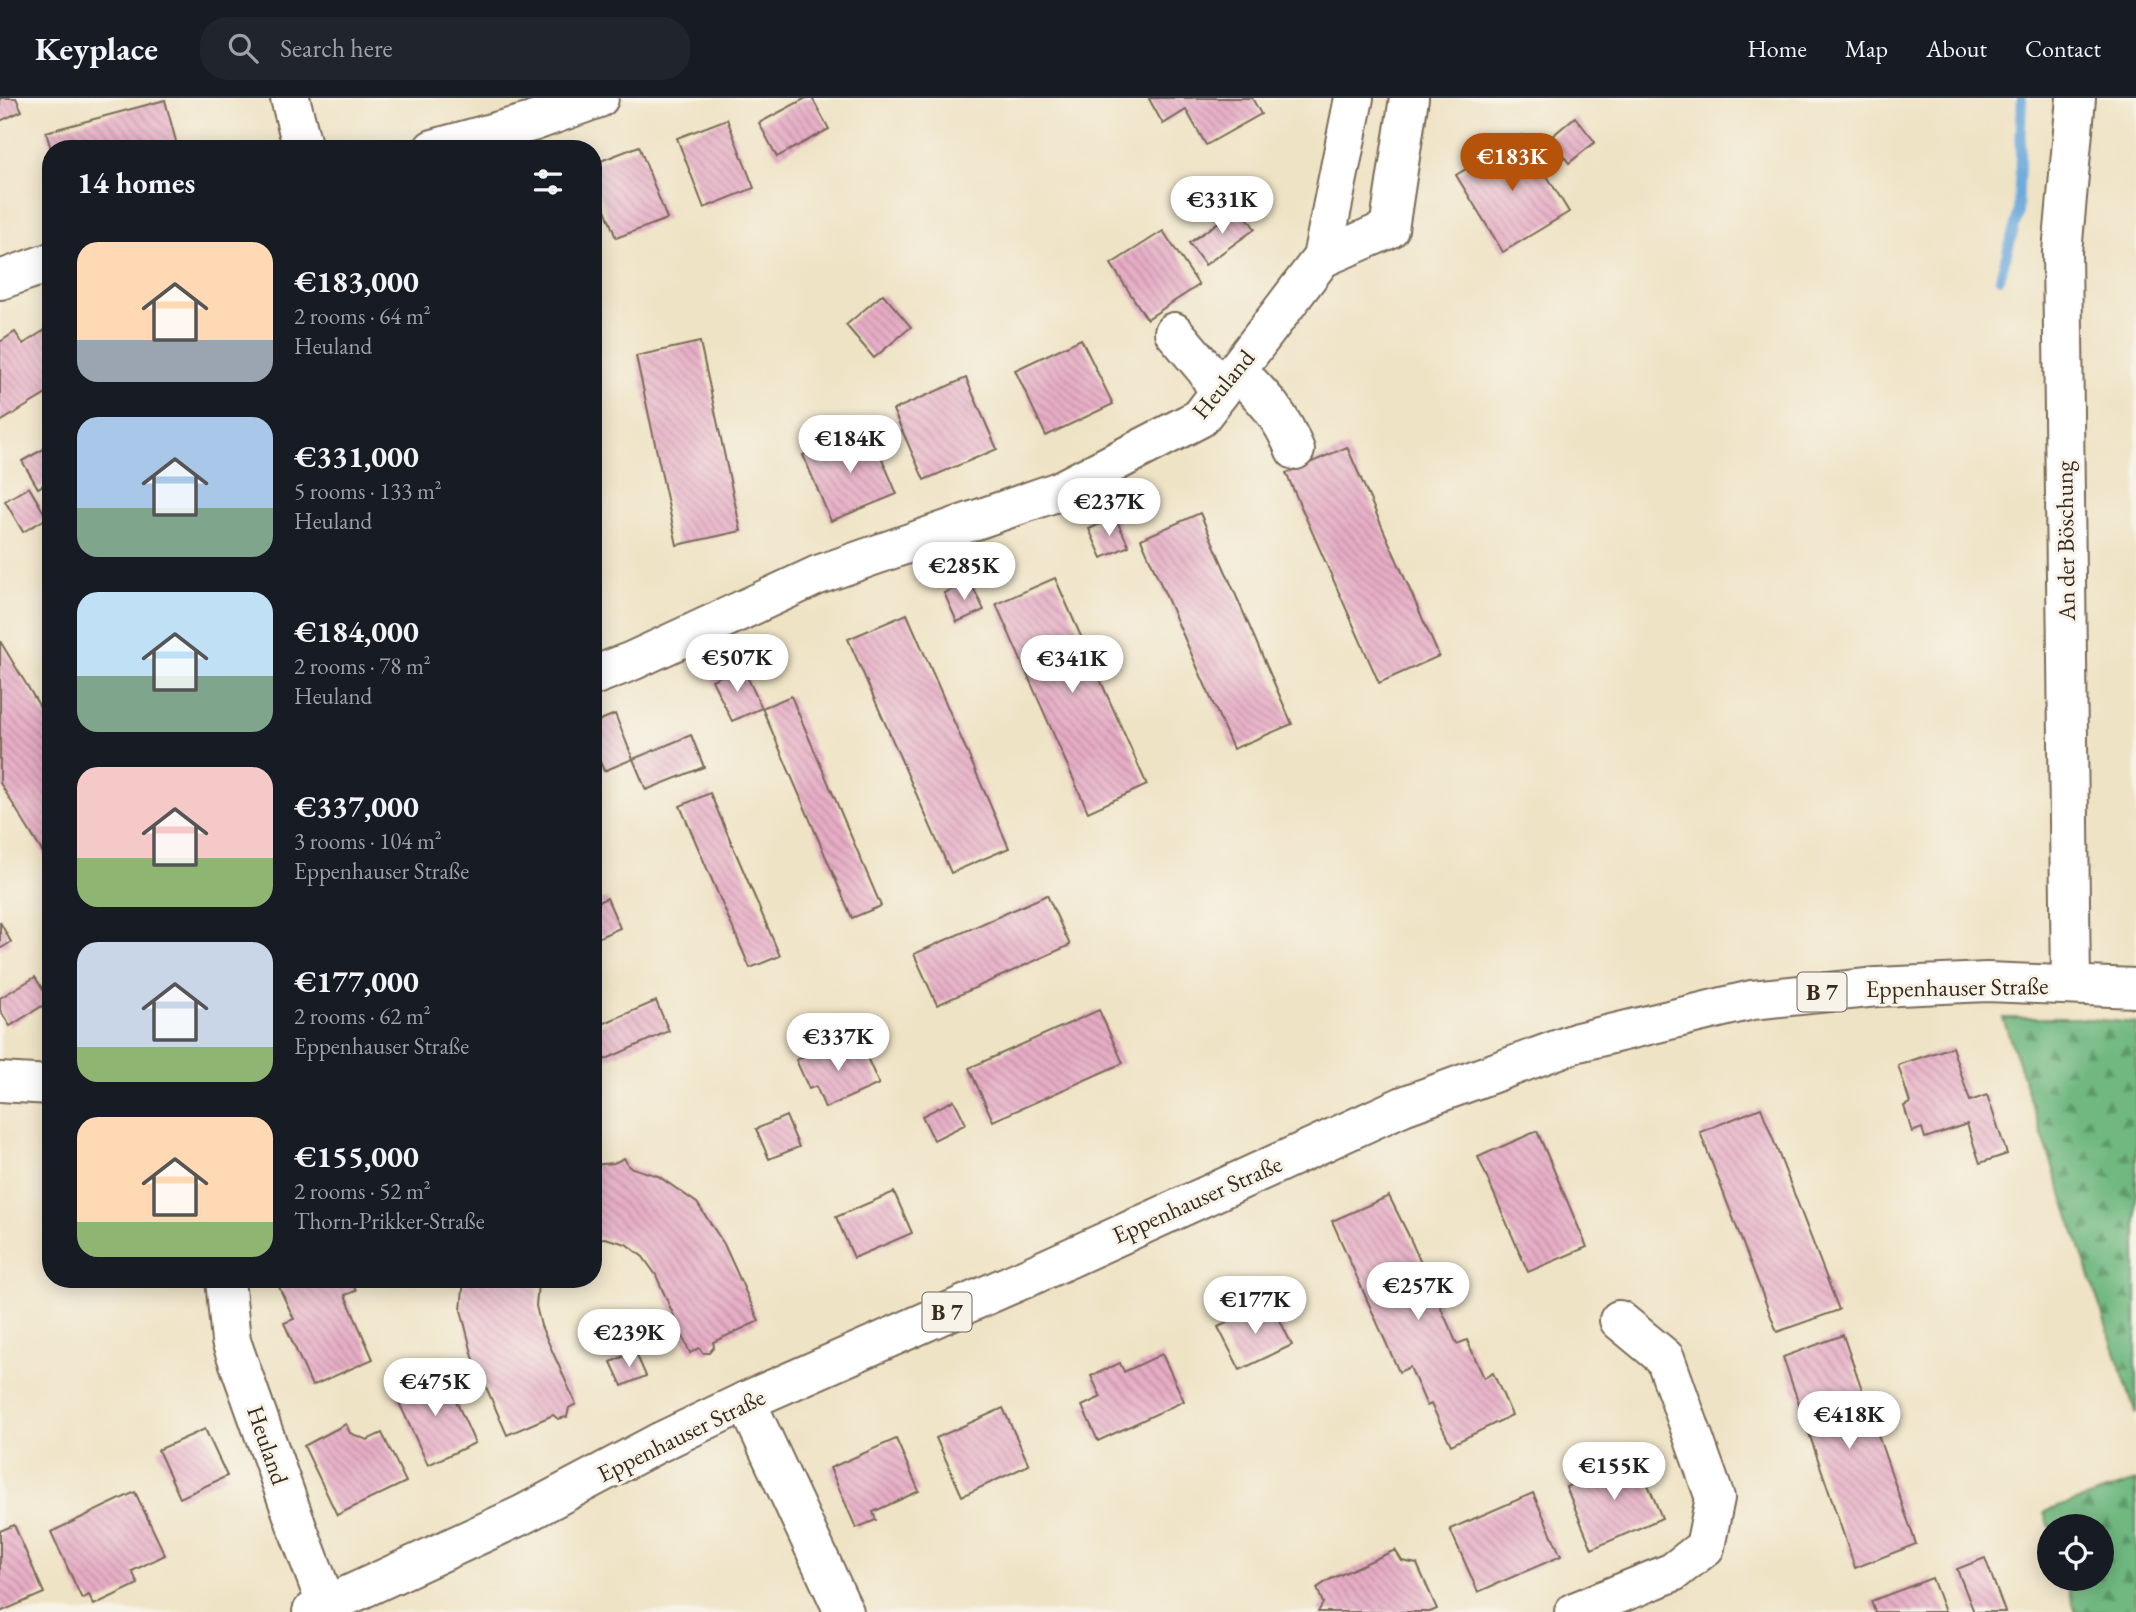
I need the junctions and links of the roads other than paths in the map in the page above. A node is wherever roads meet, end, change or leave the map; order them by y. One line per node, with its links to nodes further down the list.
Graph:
1 (290, 98): 6 (street)
2 (599, 98): 7 (street)
3 (1354, 98): 8 (street, Heuland)
4 (1409, 98): 8 (street)
5 (2076, 98): 15 (street, An der Böschung)
6 (301, 140)
7 (466, 140)
8 (1322, 258): 12 (street, Heuland)
9 (42, 265): 10 (street)
10 (0, 281)
11 (1174, 332): 12 (street)
12 (1228, 382): 13 (street); 14 (street, Heuland)
13 (1295, 450)
14 (602, 673)
15 (2071, 985): 16 (street, Eppenhauser Straße / B 7); 21 (street, Eppenhauser Straße / B 7)
16 (2136, 988)
17 (0, 1082): 18 (street)
18 (42, 1084)
19 (226, 1288): 22 (street, Heuland)
20 (1619, 1320): 24 (street)
21 (746, 1401): 22 (street, Eppenhauser Straße / B 7); 23 (street)
22 (319, 1609)
23 (844, 1612)
24 (1574, 1612)

